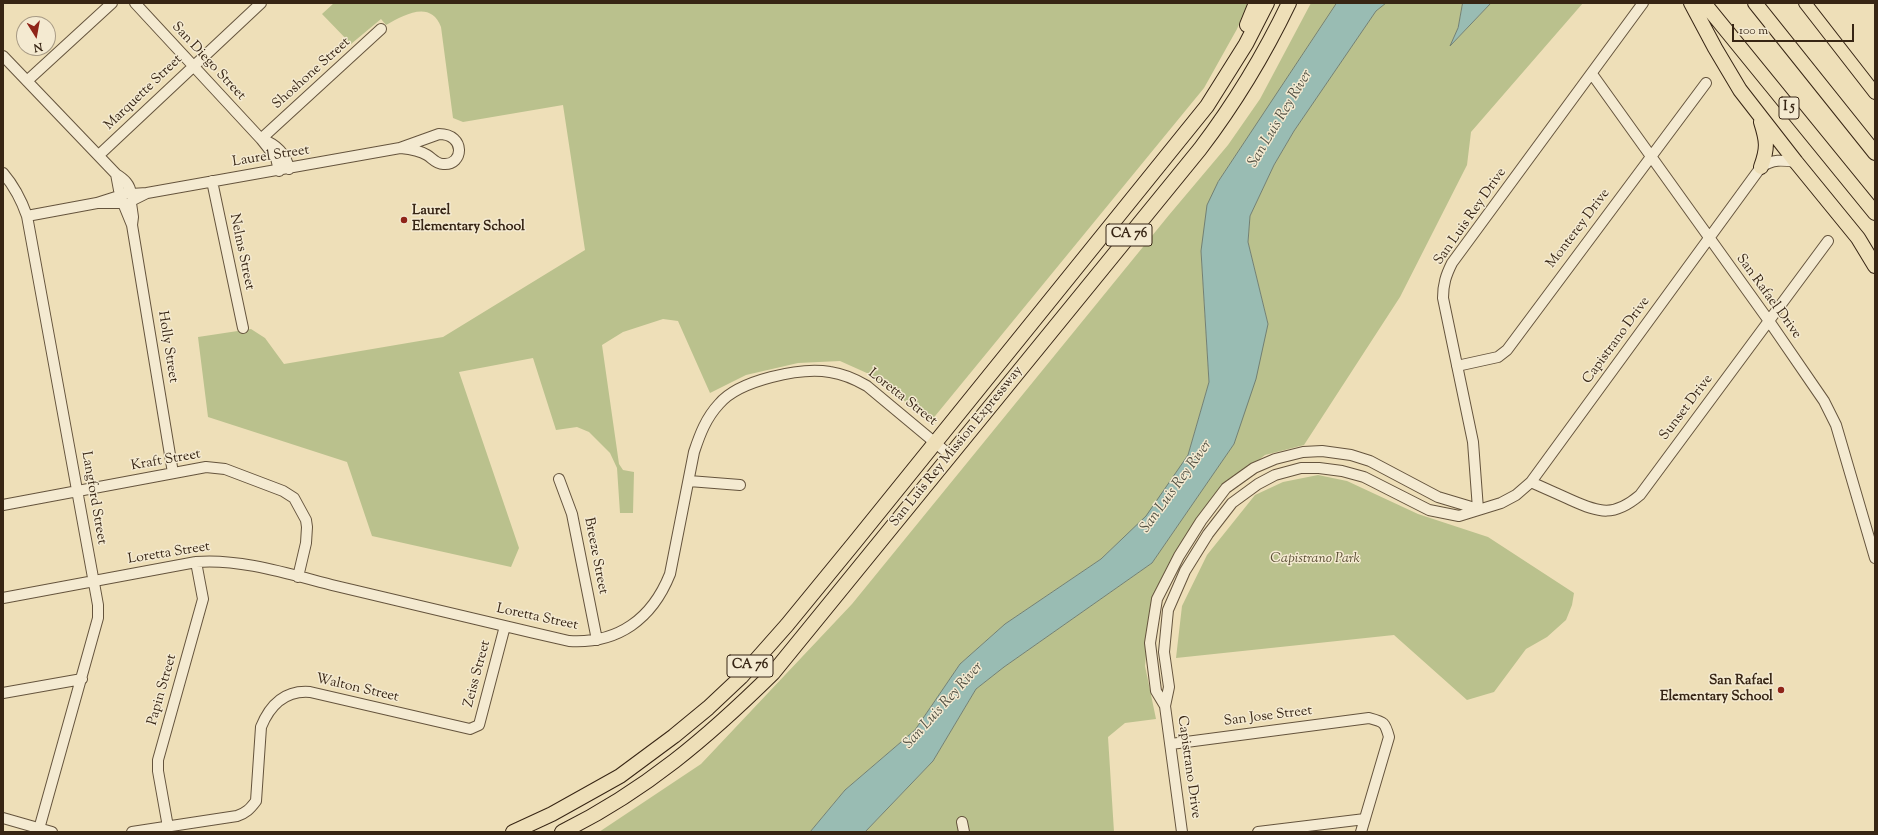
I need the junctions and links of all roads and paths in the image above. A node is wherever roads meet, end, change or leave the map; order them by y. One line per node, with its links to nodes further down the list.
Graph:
1 (112, 3): 16 (street)
2 (135, 3): 14 (street, San Diego Street)
3 (261, 3): 14 (street, Marquette Street)
4 (1256, 3): 19 (highway)
5 (1267, 3): 19 (highway, CA 76)
6 (1289, 3): 41 (highway, San Luis Rey Mission Expressway / CA 76)
7 (1643, 3): 15 (street, San Luis Rey Drive)
8 (1691, 3): 20 (highway)
9 (1704, 3): 32 (highway, I 5)
10 (1755, 3): 23 (highway)
11 (1805, 3): 18 (main road)
12 (381, 29): 21 (street, Shoshone Street)
13 (3, 56): 16 (street, Holly Street)
14 (193, 65): 21 (street, San Diego Street); 24 (street, Marquette Street)
15 (1592, 74): 25 (street, San Rafael Drive); 39 (street, San Luis Rey Drive)
16 (27, 81): 24 (street, Holly Street)
17 (1706, 83): 25 (street, Monterey Drive)
18 (1875, 93)
19 (1207, 106): 40 (highway, San Luis Rey Mission Expressway / CA 76)
20 (1758, 114): 26 (highway); 27 (highway)
21 (261, 139): 28 (street, San Diego Street)
22 (400, 148): 22 (street); 28 (street, Laurel Street)
23 (1875, 153)
24 (99, 155): 31 (street, Holly Street)
25 (1650, 157): 34 (street, San Rafael Drive); 39 (street, Monterey Drive)
26 (1796, 162): 27 (street); 36 (highway)
27 (1761, 167): 34 (street, Capistrano Drive)
28 (284, 170): 30 (street, Laurel Street)
29 (3, 173): 33 (street, Langford Street)
30 (212, 181): 31 (street, Laurel Street); 38 (street, Nelms Street)
31 (128, 199): 33 (street, Laurel Street); 42 (street, Holly Street)
32 (1875, 213)
33 (27, 216): 47 (street, Langford Street)
34 (1709, 239): 37 (street, San Rafael Drive); 45 (street, Capistrano Drive)
35 (1828, 241): 37 (street, Sunset Drive)
36 (1875, 266)
37 (1769, 321): 45 (street, Sunset Drive); 50 (street, San Rafael Drive)
38 (243, 328)
39 (1457, 366): 49 (street, San Luis Rey Drive)
40 (935, 441): 41 (street, Loretta Street); 44 (street, Loretta Street); 68 (highway, San Luis Rey Mission Expressway / CA 76)
41 (951, 456): 69 (highway, San Luis Rey Mission Expressway / CA 76)
42 (173, 473): 47 (street, Kraft Street); 52 (street, Kraft Street)
43 (559, 479): 56 (street, Breeze Street)
44 (689, 481): 46 (street); 56 (street, Loretta Street)
45 (1531, 482): 49 (street, Capistrano Drive)
46 (740, 485)
47 (77, 491): 48 (street, Kraft Street); 53 (street, Langford Street)
48 (3, 504)
49 (1478, 508): 59 (street, Capistrano Drive); 59 (street, Capistrano Drive)
50 (1875, 558)
51 (196, 562): 52 (street, Loretta Street); 53 (street, Loretta Street); 64 (street, Papin Street)
52 (298, 577): 55 (street, Loretta Street)
53 (94, 580): 54 (street, Loretta Street); 57 (street, Langford Street)
54 (3, 598)
55 (505, 626): 56 (street, Loretta Street); 60 (street, Zeiss Street)
56 (597, 640)
57 (82, 679): 58 (street); 65 (street, Langford Street)
58 (3, 693)
59 (1165, 706): 61 (street, Capistrano Drive)
60 (476, 728): 64 (street, Walton Street)
61 (1171, 744): 63 (street, San Jose Street); 70 (street, Capistrano Drive)
62 (3, 818): 65 (street)
63 (1365, 819): 71 (street); 72 (street)
64 (168, 827): 67 (street, Walton Street)
65 (39, 829): 66 (street)
66 (52, 832)
67 (132, 832)
68 (514, 832)
69 (562, 832)
70 (1182, 832)
71 (1258, 832)
72 (1361, 832)

